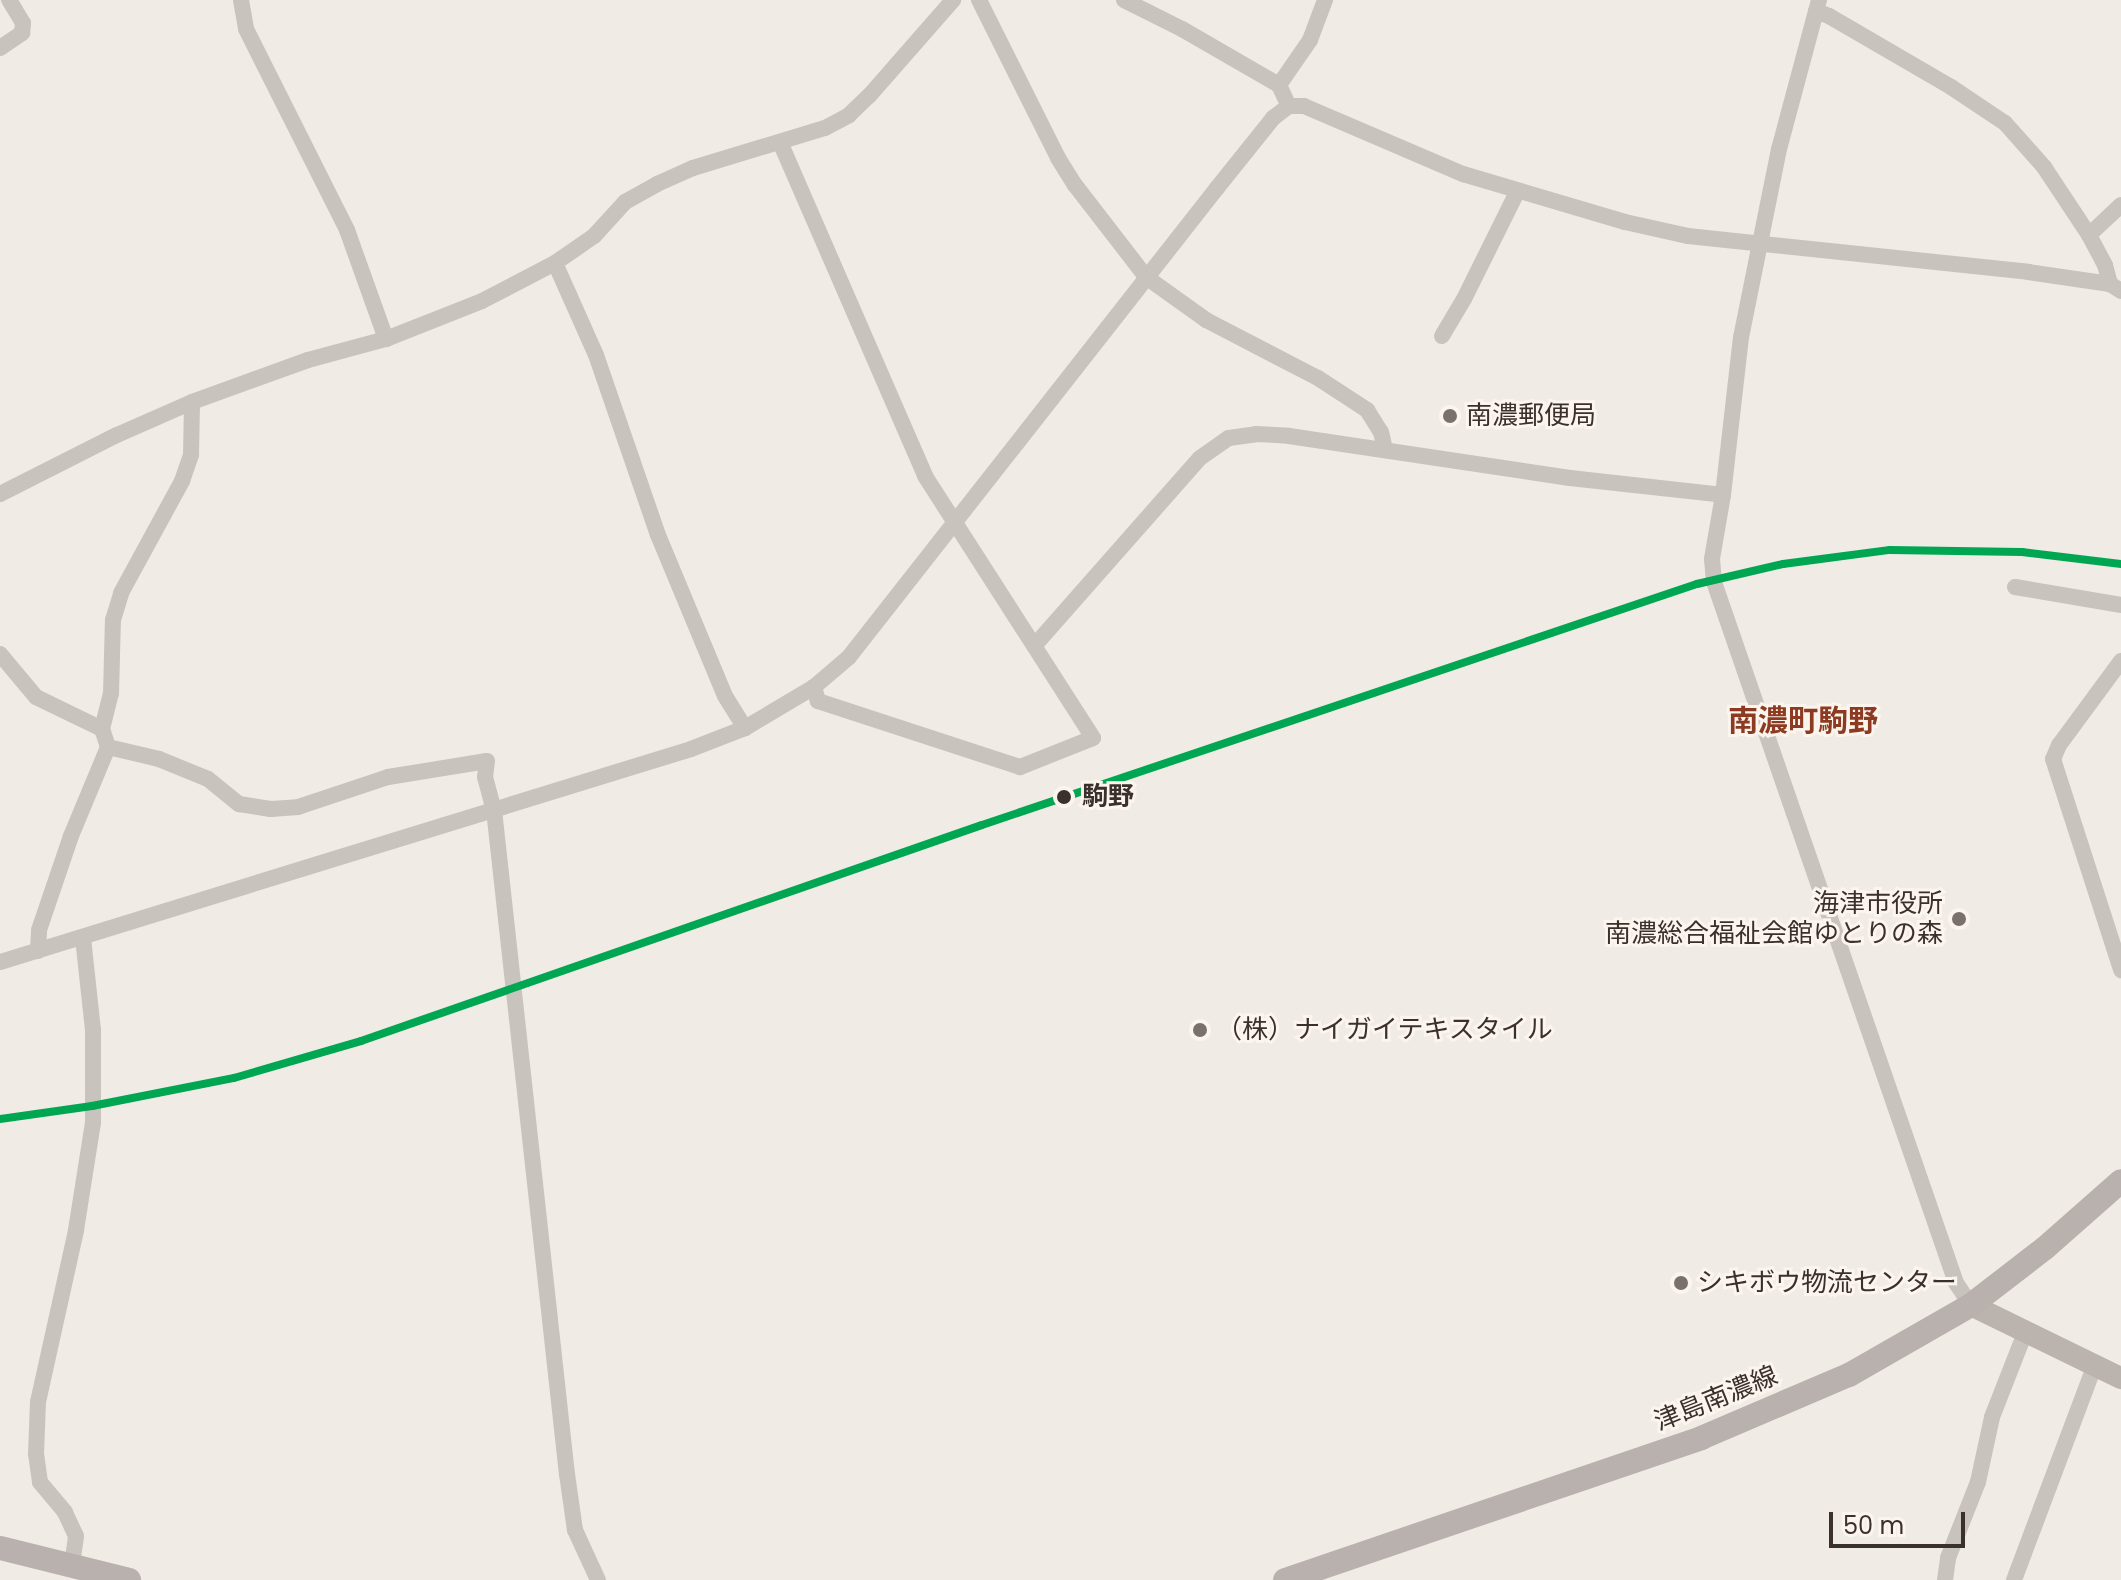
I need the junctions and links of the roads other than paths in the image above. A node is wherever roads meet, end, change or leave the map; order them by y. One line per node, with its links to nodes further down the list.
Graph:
1 (9, 0): 8 (street)
2 (241, 0): 20 (street)
3 (953, 0): 11 (street)
4 (979, 0): 17 (street)
5 (1124, 0): 9 (street)
6 (1325, 0): 9 (street)
7 (1817, 6): 14 (street); 15 (street)
8 (0, 48)
9 (1279, 85): 10 (street)
10 (1289, 106): 12 (street); 17 (street)
11 (780, 142): 16 (street); 25 (street)
12 (1517, 192): 15 (street); 19 (street)
13 (2121, 205): 14 (street)
14 (2089, 235): 18 (street)
15 (1758, 244): 18 (street); 24 (street)
16 (555, 263): 20 (street); 32 (street)
17 (1146, 277): 22 (street); 25 (street)
18 (2115, 288)
19 (1442, 336)
20 (386, 339): 21 (street)
21 (192, 402): 23 (street); 33 (street)
22 (1385, 449): 24 (street); 28 (street)
23 (0, 494)
24 (1723, 495): 41 (street)
25 (952, 522): 28 (street); 31 (street)
26 (2015, 587): 27 (street)
27 (2121, 605)
28 (1035, 645): 31 (street)
29 (0, 654): 33 (street)
30 (2121, 661): 39 (street)
31 (814, 687): 32 (street)
32 (745, 728): 35 (street)
33 (102, 729): 34 (street)
34 (108, 747): 35 (street); 37 (street)
35 (494, 810): 36 (street); 48 (street)
36 (83, 938): 37 (street); 46 (street)
37 (38, 951): 38 (street)
38 (0, 962)
39 (2121, 970)
40 (2121, 1181): 41 (main road, 津島南濃線)
41 (1971, 1305): 42 (street); 49 (main road, 津島南濃線)
42 (2025, 1333): 43 (street); 50 (street)
43 (2095, 1364): 44 (street); 51 (street)
44 (2121, 1378)
45 (0, 1548): 46 (main road)
46 (72, 1565): 47 (main road)
47 (129, 1580)
48 (598, 1580)
49 (1285, 1580)
50 (1945, 1580)
51 (2014, 1580)

